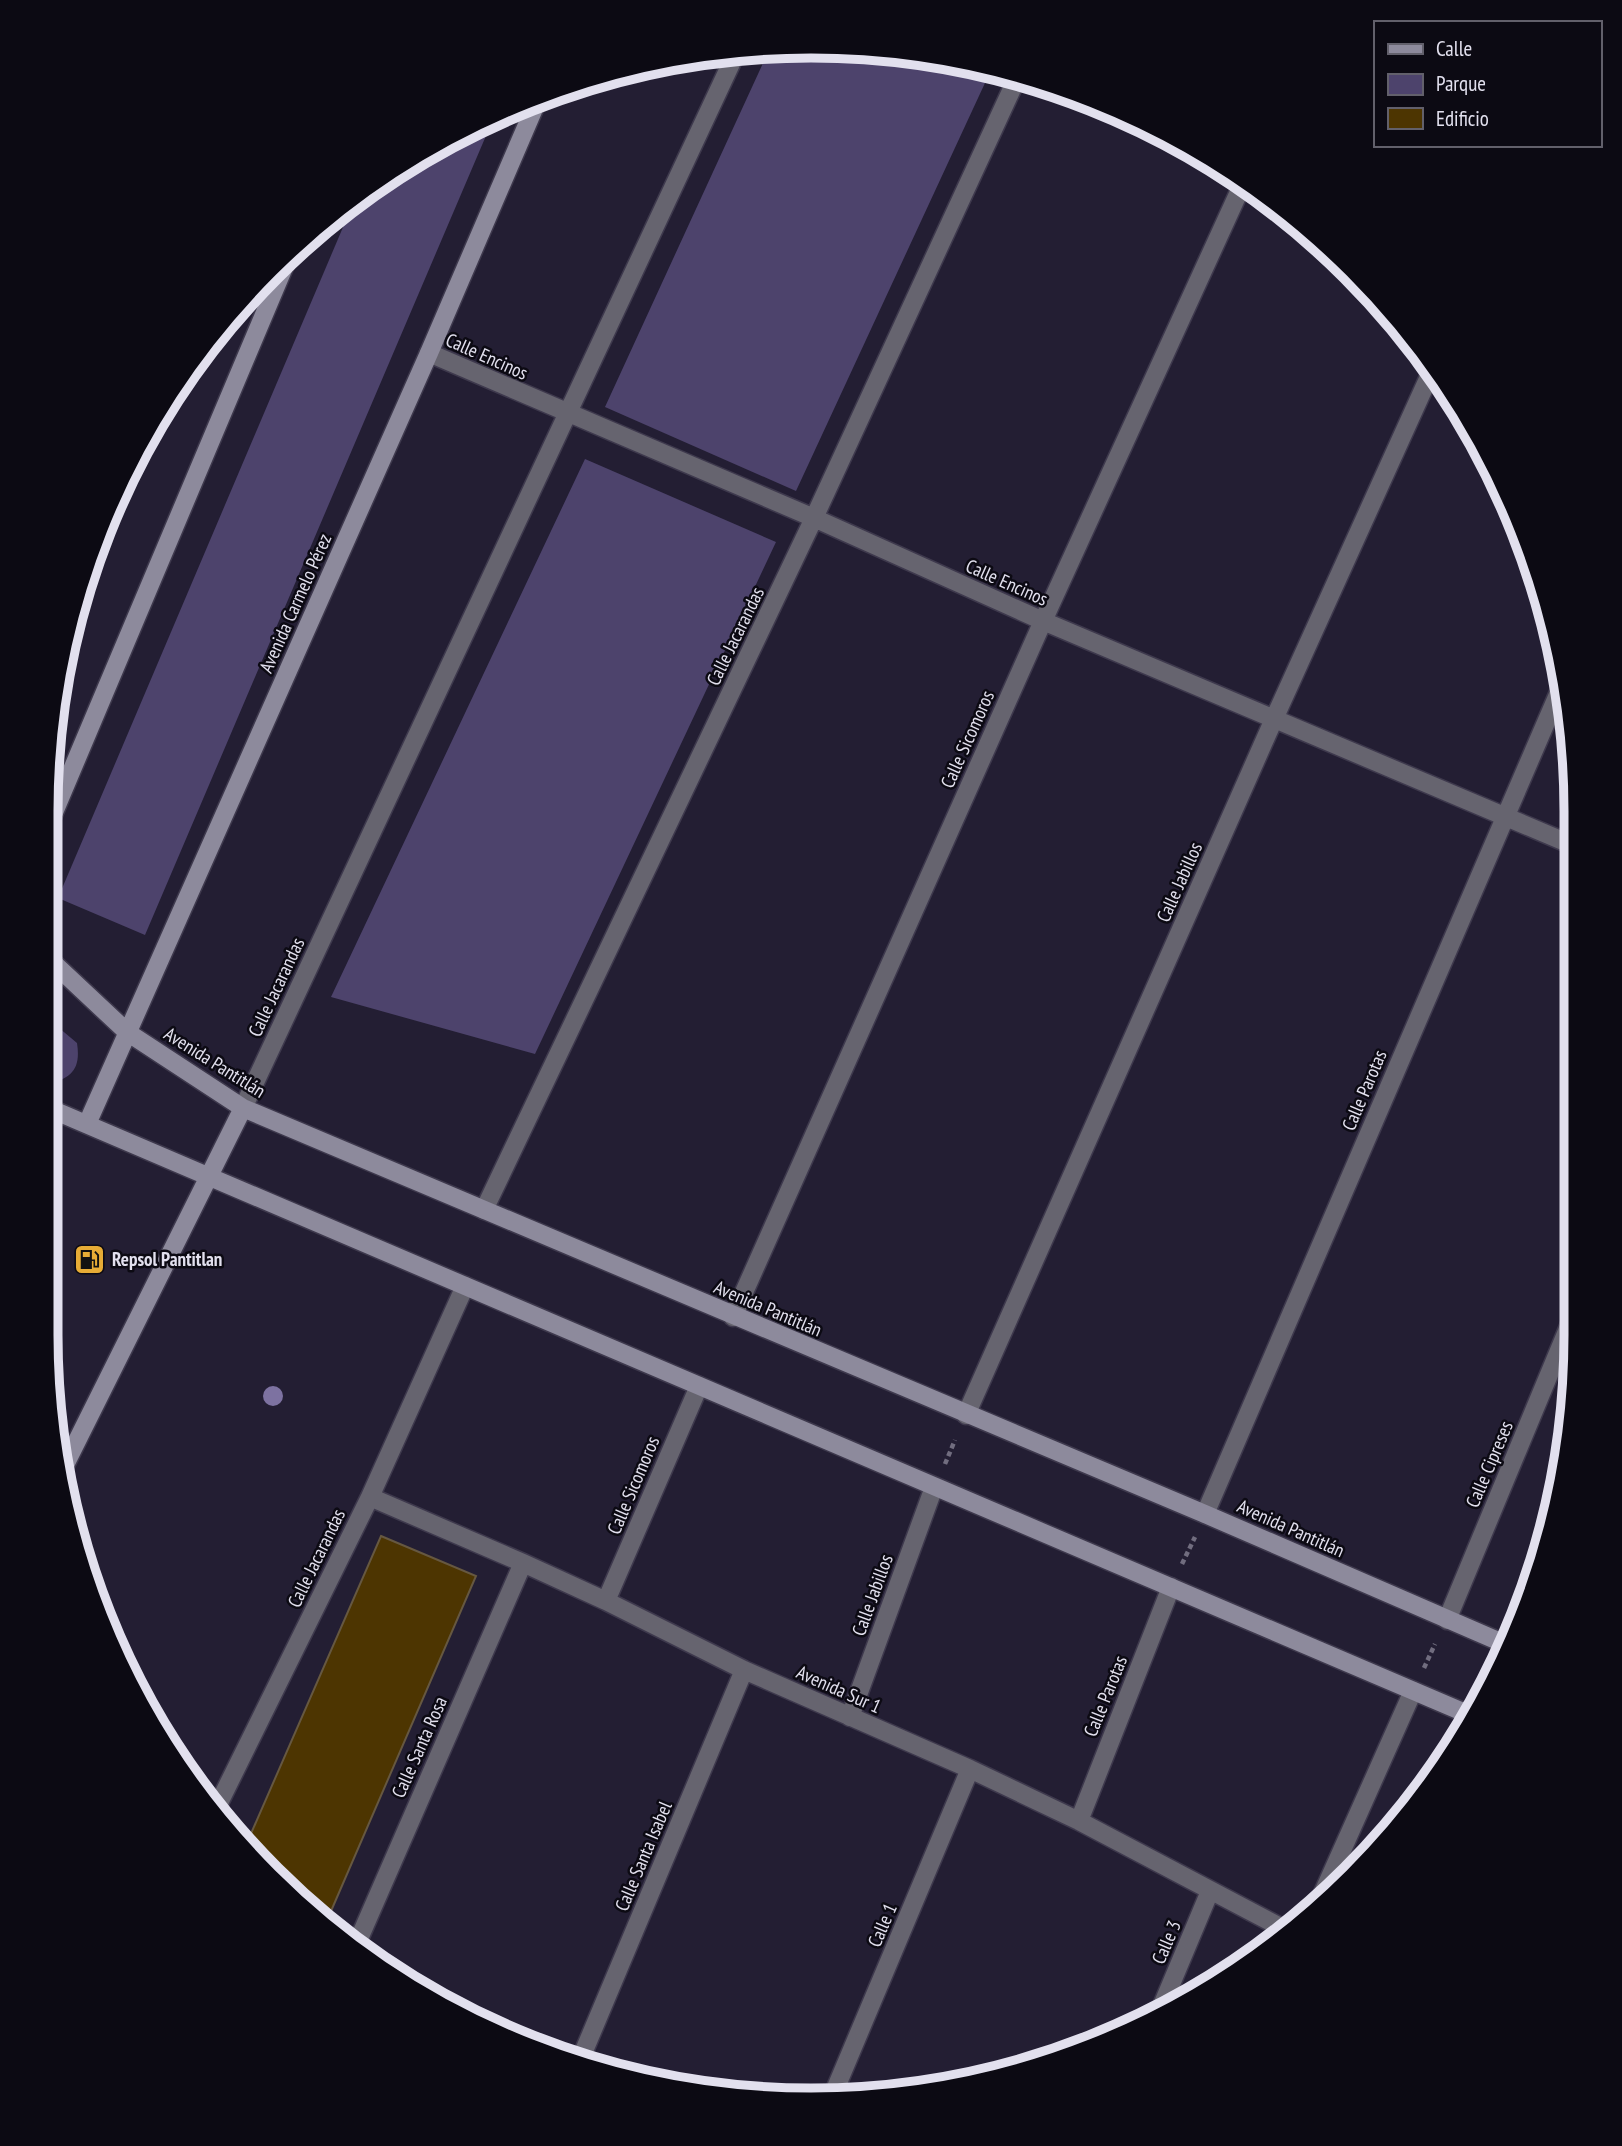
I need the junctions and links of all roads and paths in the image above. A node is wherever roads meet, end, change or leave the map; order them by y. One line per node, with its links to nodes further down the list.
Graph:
1 (732, 62): 8 (street, Calle Jacarandas)
2 (1014, 85): 9 (street, Calle Jacarandas)
3 (533, 111): 6 (main road, Avenida Carmelo Pérez)
4 (1239, 192): 10 (street, Calle Sicomoros)
5 (280, 276): 13 (main road)
6 (429, 353): 8 (street, Calle Encinos); 17 (main road, Avenida Carmelo Pérez)
7 (1428, 380): 12 (street, Calle Jabillos)
8 (566, 413): 9 (street, Calle Encinos); 18 (street, Calle Jacarandas)
9 (814, 518): 10 (street, Calle Encinos); 22 (street, Calle Jacarandas)
10 (1043, 621): 12 (street, Calle Encinos); 24 (street, Calle Sicomoros)
11 (1556, 699): 14 (street, Calle Parotas)
12 (1274, 719): 14 (street, Calle Encinos); 27 (street, Calle Jabillos)
13 (58, 803)
14 (1504, 817): 15 (street, Calle Encinos); 31 (street, Calle Parotas)
15 (1564, 842)
16 (58, 967): 17 (main road, Avenida Pantitlán)
17 (127, 1032): 18 (main road, Avenida Pantitlán); 20 (main road, Avenida Carmelo Pérez)
18 (243, 1108): 21 (main road, Calle Jacarandas); 22 (main road, Avenida Pantitlán)
19 (58, 1112): 20 (main road)
20 (87, 1124): 21 (main road)
21 (209, 1177): 23 (main road); 28 (main road, Calle Jacarandas)
22 (484, 1210): 24 (main road, Avenida Pantitlán)
23 (465, 1286): 26 (main road); 30 (street, Calle Jacarandas)
24 (733, 1317): 27 (main road, Avenida Pantitlán)
25 (1564, 1339): 35 (street, Calle Cipreses)
26 (699, 1386): 29 (main road); 34 (street, Calle Sicomoros)
27 (966, 1415): 29 (path); 31 (main road, Avenida Pantitlán)
28 (68, 1459)
29 (934, 1487): 33 (main road); 40 (street, Calle Jabillos)
30 (370, 1497): 32 (street, Avenida Sur 1); 42 (street, Calle Jacarandas)
31 (1205, 1514): 33 (path); 35 (main road, Avenida Pantitlán)
32 (523, 1563): 34 (street, Avenida Sur 1); 47 (street, Calle Santa Rosa)
33 (1171, 1587): 38 (main road); 43 (street, Calle Parotas)
34 (607, 1601): 37 (street, Avenida Sur 1)
35 (1447, 1620): 36 (main road, Avenida Pantitlán); 38 (path)
36 (1499, 1641)
37 (744, 1670): 40 (street, Avenida Sur 1); 49 (street, Calle Santa Isabel)
38 (1413, 1691): 39 (main road); 44 (street)
39 (1463, 1712)
40 (850, 1717): 41 (street, Avenida Sur 1)
41 (970, 1769): 43 (street, Avenida Sur 1); 50 (street, Calle 1)
42 (219, 1801)
43 (1079, 1821): 45 (street, Avenida Sur 1)
44 (1327, 1883)
45 (1210, 1891): 46 (street, Avenida Sur 1); 48 (street, Calle 3)
46 (1278, 1926)
47 (359, 1938)
48 (1164, 2000)
49 (583, 2053)
50 (836, 2087)

